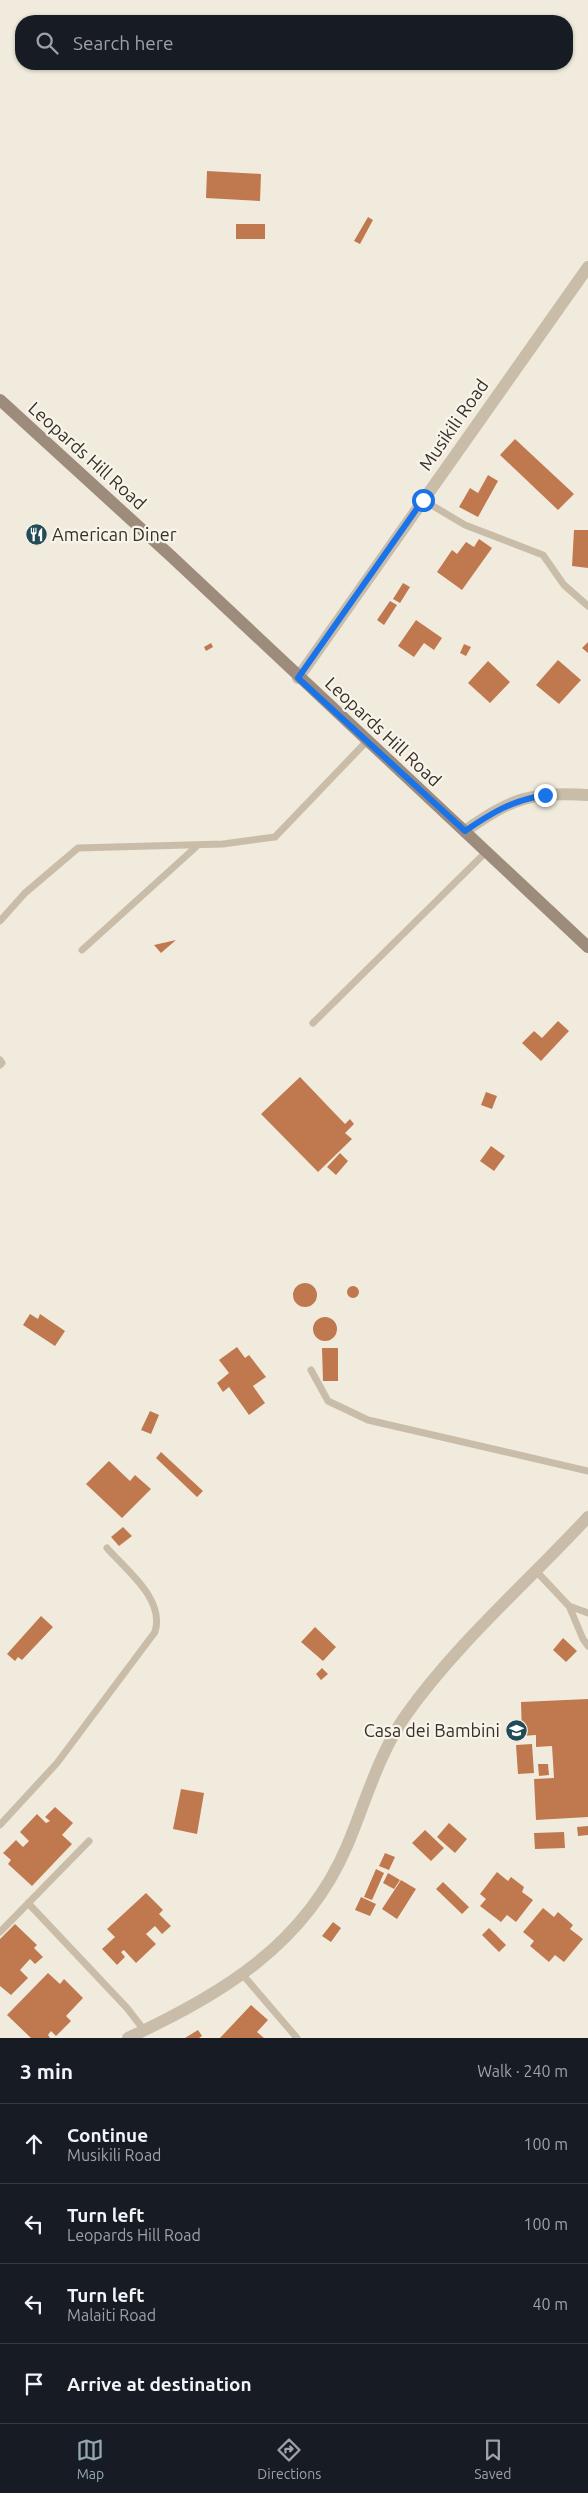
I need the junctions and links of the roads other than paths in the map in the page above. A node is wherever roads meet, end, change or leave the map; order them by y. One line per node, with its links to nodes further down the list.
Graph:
1 (588, 267): 3 (street, Musikili Road)
2 (0, 400): 5 (main road, Leopards Hill Road)
3 (423, 500): 4 (lane); 5 (street, Musikili Road)
4 (588, 606)
5 (298, 678): 6 (main road, Leopards Hill Road)
6 (367, 741): 8 (main road, Leopards Hill Road); 9 (lane)
7 (588, 795): 8 (street)
8 (465, 831): 10 (main road, Leopards Hill Road)
9 (197, 846): 11 (lane); 13 (lane)
10 (486, 852): 12 (main road, Leopards Hill Road); 14 (lane)
11 (0, 921)
12 (588, 947)
13 (82, 950)
14 (313, 1023)
15 (0, 1060): 16 (lane)
16 (0, 1065)
17 (311, 1370): 18 (lane)
18 (588, 1471)
19 (588, 1517): 21 (street)
20 (107, 1548): 25 (lane)
21 (537, 1572): 22 (lane); 29 (street)
22 (569, 1606): 23 (lane); 24 (lane)
23 (588, 1613)
24 (588, 1646)
25 (0, 1825)
26 (89, 1840): 27 (lane)
27 (28, 1903): 28 (lane); 30 (lane)
28 (0, 1932)
29 (243, 1975): 30 (street); 32 (lane)
30 (144, 2030): 31 (street)
31 (128, 2038)
32 (297, 2038)

